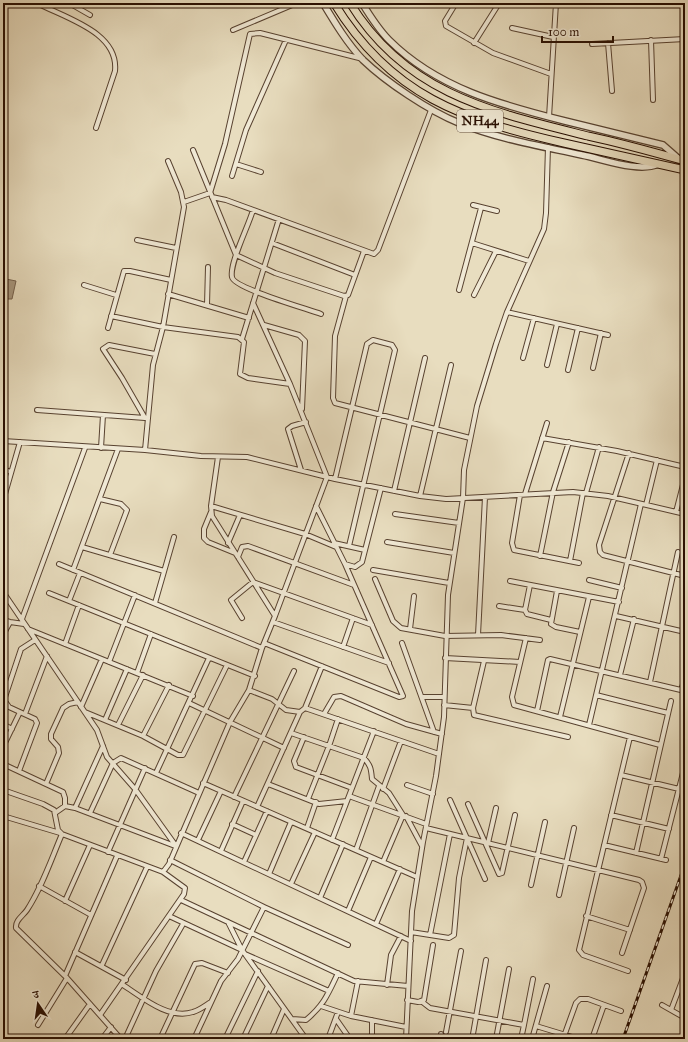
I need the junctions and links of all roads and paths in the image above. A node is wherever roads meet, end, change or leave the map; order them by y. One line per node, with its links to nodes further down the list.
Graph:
1 (37, 3): 28 (street)
2 (69, 3): 12 (street)
3 (297, 3): 14 (street)
4 (323, 3): 22 (street)
5 (334, 3): 34 (highway, NH44)
6 (350, 3): 31 (highway, NH44)
7 (362, 3): 27 (street)
8 (456, 3): 19 (street)
9 (546, 3): 10 (street)
10 (556, 4): 15 (street)
11 (498, 5): 19 (street)
12 (90, 15)
13 (512, 28): 15 (street)
14 (233, 30)
15 (553, 38): 23 (street)
16 (685, 39): 18 (street)
17 (286, 40): 22 (street); 33 (street); 38 (street)
18 (651, 40): 20 (street); 25 (street)
19 (474, 43): 23 (street)
20 (608, 43): 21 (street); 24 (street)
21 (592, 44)
22 (363, 60): 26 (street)
23 (551, 74): 27 (street)
24 (612, 91)
25 (652, 100)
26 (431, 110): 29 (street); 49 (street)
27 (550, 117): 31 (street)
28 (96, 128)
29 (548, 147): 34 (street); 52 (street)
30 (193, 150): 38 (street)
31 (682, 160)
32 (168, 161): 39 (street)
33 (236, 164): 36 (street); 37 (street)
34 (658, 164): 35 (highway, NH44)
35 (685, 170)
36 (261, 172)
37 (232, 176)
38 (211, 195): 39 (street); 42 (street); 51 (street)
39 (184, 202): 48 (street)
40 (473, 206): 41 (street)
41 (481, 208): 43 (street); 46 (street)
42 (253, 210): 44 (street); 51 (street)
43 (497, 212)
44 (279, 219): 47 (street); 49 (street)
45 (137, 240): 48 (street)
46 (472, 242): 50 (street); 58 (street)
47 (272, 244): 54 (street); 55 (street)
48 (176, 248): 56 (street)
49 (364, 251): 55 (street)
50 (496, 251): 52 (street); 61 (street)
51 (236, 255): 54 (street); 59 (street)
52 (529, 261): 66 (street)
53 (208, 267): 65 (street)
54 (264, 268): 59 (street); 63 (street)
55 (355, 275): 63 (street)
56 (171, 280): 60 (street); 62 (street)
57 (84, 285): 62 (street)
58 (459, 290)
59 (256, 292): 64 (street); 67 (street)
60 (168, 294): 65 (street); 73 (street)
61 (474, 295)
62 (116, 296): 68 (street)
63 (346, 296): 87 (street)
64 (253, 303): 69 (street); 72 (street)
65 (207, 305): 69 (street)
66 (507, 312): 70 (street); 97 (street)
67 (321, 314)
68 (111, 316): 73 (street); 74 (street)
69 (248, 318): 78 (street)
70 (534, 318): 71 (street); 81 (street)
71 (557, 324): 75 (street); 83 (street)
72 (264, 325): 86 (street); 89 (street)
73 (163, 327): 78 (street); 79 (street)
74 (108, 328)
75 (578, 328): 76 (street); 85 (street)
76 (601, 333): 77 (street); 84 (street)
77 (608, 335)
78 (242, 339): 86 (street)
79 (156, 354): 92 (street); 92 (street)
80 (425, 358): 94 (street)
81 (523, 358)
82 (451, 365): 96 (street)
83 (547, 365)
84 (593, 368)
85 (568, 370)
86 (290, 384): 89 (street)
87 (351, 408): 91 (street); 91 (street); 116 (street)
88 (37, 410): 90 (street)
89 (302, 412): 93 (street)
90 (103, 415): 92 (street); 104 (street)
91 (380, 416): 94 (street); 117 (street)
92 (146, 419): 106 (street)
93 (306, 422): 112 (street); 114 (street)
94 (410, 423): 96 (street); 120 (street)
95 (547, 423): 98 (street)
96 (436, 430): 97 (street); 125 (street)
97 (470, 438): 128 (street)
98 (542, 438): 101 (street); 123 (street)
99 (3, 441): 100 (street)
100 (20, 442): 103 (street); 113 (street)
101 (569, 442): 102 (street); 121 (street)
102 (599, 447): 107 (street); 122 (street)
103 (85, 448): 104 (street); 195 (street)
104 (101, 448): 105 (street)
105 (118, 449): 106 (street); 127 (street)
106 (145, 450): 108 (street)
107 (629, 453): 109 (street); 129 (street)
108 (218, 457): 112 (street); 132 (street)
109 (657, 460): 110 (street); 131 (street)
110 (685, 466)
111 (3, 469): 113 (street)
112 (301, 470): 114 (street)
113 (11, 472): 118 (street)
114 (327, 477): 116 (street); 133 (street)
115 (685, 477): 135 (street)
116 (334, 479): 117 (street)
117 (364, 485): 119 (street); 145 (street)
118 (5, 488): 130 (street)
119 (381, 488): 120 (street); 148 (street)
120 (394, 491): 125 (street)
121 (553, 492): 122 (street); 123 (street); 153 (street)
122 (584, 493): 129 (street); 155 (street)
123 (525, 494): 124 (street)
124 (520, 495): 126 (street); 153 (street)
125 (420, 496): 128 (street)
126 (485, 497): 128 (street); 207 (street)
127 (100, 498): 146 (street); 152 (street)
128 (463, 498): 139 (street)
129 (615, 498): 131 (street); 156 (street)
130 (3, 501)
131 (644, 504): 135 (street); 156 (street)
132 (211, 506): 134 (street); 138 (street)
133 (316, 506): 140 (street); 142 (street)
134 (211, 512): 144 (street); 150 (street)
135 (676, 512): 137 (street)
136 (395, 514): 139 (street)
137 (685, 514)
138 (240, 515): 140 (street); 144 (street)
139 (459, 523): 151 (street)
140 (305, 534): 147 (street); 157 (street)
141 (174, 537): 163 (street)
142 (334, 542): 145 (street); 147 (street)
143 (387, 542): 151 (street)
144 (228, 543): 150 (street)
145 (349, 546): 148 (street)
146 (82, 547): 152 (street); 161 (street)
147 (336, 547): 160 (street)
148 (365, 550): 160 (street)
149 (678, 552): 165 (street)
150 (235, 553): 154 (street)
151 (454, 553): 171 (street)
152 (110, 555): 163 (street)
153 (540, 556): 155 (street)
154 (238, 557): 157 (street); 169 (street)
155 (570, 561): 158 (street)
156 (628, 561): 165 (street); 174 (street)
157 (294, 563): 172 (street); 177 (street)
158 (579, 563)
159 (59, 564): 161 (street)
160 (345, 564): 172 (street)
161 (73, 570): 164 (street)
162 (373, 570): 171 (street)
163 (164, 571): 184 (street)
164 (80, 573): 179 (street); 182 (street)
165 (674, 573): 166 (street); 200 (street)
166 (685, 576)
167 (375, 579): 202 (street)
168 (589, 580): 174 (street)
169 (253, 582): 177 (street); 188 (street); 190 (street)
170 (510, 582): 173 (street)
171 (450, 583): 208 (street)
172 (354, 585): 199 (street)
173 (530, 585): 175 (street); 187 (street)
174 (622, 588): 183 (street)
175 (557, 590): 181 (street); 194 (street)
176 (3, 592): 195 (street)
177 (284, 592): 188 (street); 191 (street)
178 (49, 593): 182 (street)
179 (135, 595): 184 (street); 198 (street)
180 (414, 596): 202 (street)
181 (589, 597): 183 (street); 203 (street)
182 (69, 601): 185 (street)
183 (619, 602): 189 (street)
184 (155, 603): 214 (street)
185 (79, 605): 198 (street); 213 (street)
186 (499, 606): 187 (street)
187 (525, 610): 194 (street)
188 (275, 616): 197 (street)
189 (616, 616): 192 (street); 228 (street)
190 (242, 618)
191 (353, 618): 199 (street); 215 (street)
192 (634, 619): 200 (street); 232 (street)
193 (3, 620): 196 (street)
194 (551, 620): 203 (street)
195 (23, 621): 196 (street); 201 (street)
196 (10, 622): 206 (street)
197 (273, 622): 214 (street); 215 (street)
198 (124, 623): 205 (street); 221 (street)
199 (372, 624): 223 (street)
200 (662, 626): 204 (street); 235 (street)
201 (28, 629): 210 (street); 213 (street)
202 (410, 629): 208 (street)
203 (580, 632): 224 (street)
204 (685, 632)
205 (151, 634): 217 (street); 230 (street)
206 (3, 635)
207 (478, 635): 208 (street); 209 (street)
208 (446, 636): 218 (street)
209 (526, 638): 211 (street); 222 (street)
210 (35, 640): 216 (street); 252 (street)
211 (540, 640)
212 (402, 643): 241 (street)
213 (65, 644): 219 (street)
214 (263, 646): 226 (street); 233 (street)
215 (343, 647): 223 (street)
216 (47, 656): 244 (street); 257 (street)
217 (209, 658): 225 (street); 240 (street)
218 (445, 658): 220 (street); 242 (street)
219 (102, 659): 221 (street); 248 (street)
220 (484, 660): 222 (street); 250 (street)
221 (109, 662): 227 (street)
222 (520, 662): 255 (street)
223 (389, 663): 226 (street)
224 (572, 663): 228 (street); 255 (street); 259 (street)
225 (227, 665): 233 (street); 251 (street)
226 (322, 666): 249 (street)
227 (127, 669): 230 (street); 261 (street)
228 (602, 670): 232 (street); 239 (street)
229 (294, 671): 246 (street)
230 (137, 673): 231 (street)
231 (143, 675): 236 (street); 264 (street)
232 (620, 675): 235 (street)
233 (254, 676): 237 (street)
234 (685, 679): 238 (street)
235 (650, 682): 238 (street)
236 (169, 685): 240 (street); 271 (street)
237 (249, 690): 246 (street); 262 (street)
238 (683, 691)
239 (596, 695): 256 (street); 265 (street)
240 (193, 696): 245 (street)
241 (422, 697): 242 (street); 269 (street)
242 (444, 697): 247 (street)
243 (671, 701): 256 (street)
244 (78, 702): 248 (street); 295 (street)
245 (189, 703): 251 (street); 281 (street)
246 (277, 703): 254 (street); 272 (street)
247 (444, 705): 250 (street); 270 (street)
248 (81, 707): 253 (street)
249 (305, 708): 254 (street); 258 (street)
250 (473, 708): 274 (street)
251 (206, 710): 262 (street); 281 (street)
252 (20, 712): 257 (street); 266 (street)
253 (84, 712): 261 (street); 278 (street)
254 (300, 712): 268 (street)
255 (537, 712): 259 (street)
256 (668, 713): 277 (street)
257 (25, 714): 289 (street)
258 (324, 714): 260 (street); 269 (street)
259 (560, 717): 265 (street)
260 (338, 719): 267 (street); 279 (street)
261 (105, 720): 264 (street)
262 (230, 722): 272 (street); 294 (street)
263 (3, 724): 266 (street)
264 (118, 725): 271 (street)
265 (589, 725): 275 (street)
266 (12, 729): 280 (street)
267 (374, 731): 276 (street); 284 (street)
268 (291, 732): 273 (street); 282 (street)
269 (434, 732): 270 (street)
270 (442, 734): 283 (street)
271 (143, 736): 281 (street)
272 (261, 737): 282 (street); 308 (street)
273 (304, 737): 279 (street); 292 (street)
274 (568, 737)
275 (630, 737): 277 (street); 291 (street)
276 (401, 741): 283 (street); 301 (street)
277 (660, 745): 293 (street)
278 (103, 746): 285 (street); 318 (street)
279 (329, 746): 284 (street); 292 (street)
280 (3, 747)
281 (167, 748): 290 (street)
282 (284, 748): 296 (street)
283 (439, 754): 306 (street)
284 (364, 758): 298 (street); 299 (street)
285 (113, 763): 288 (street); 300 (street); 322 (street)
286 (3, 764): 289 (street)
287 (685, 765): 302 (street)
288 (145, 768): 290 (street); 300 (street)
289 (19, 772): 295 (street)
290 (156, 773): 305 (street)
291 (621, 775): 293 (street); 324 (street)
292 (318, 776): 299 (street); 309 (street)
293 (652, 782): 302 (street); 329 (street)
294 (203, 783): 304 (street); 305 (street)
295 (46, 784): 316 (street)
296 (268, 784): 309 (street); 317 (street)
297 (407, 785): 306 (street)
298 (379, 786): 301 (street); 314 (street)
299 (352, 788): 307 (street)
300 (135, 789): 331 (street); 348 (street)
301 (383, 789): 326 (street)
302 (679, 789): 335 (street)
303 (3, 790): 321 (street)
304 (221, 791): 308 (street); 342 (street)
305 (199, 793): 338 (street)
306 (433, 794): 332 (street)
307 (349, 796): 312 (street); 314 (street)
308 (234, 797): 311 (street)
309 (308, 799): 313 (street)
310 (450, 800): 341 (street)
311 (243, 801): 317 (street); 330 (street)
312 (347, 801): 313 (street); 343 (street)
313 (316, 802): 333 (street)
314 (372, 804): 326 (street); 351 (street)
315 (468, 804): 344 (street)
316 (65, 806): 318 (street); 321 (street)
317 (257, 807): 320 (street)
318 (75, 808): 322 (street)
319 (496, 808): 344 (street)
320 (267, 811): 327 (street); 340 (street)
321 (55, 813): 337 (street)
322 (90, 814): 331 (street)
323 (515, 815): 350 (street)
324 (611, 815): 329 (street); 347 (street)
325 (3, 816): 337 (street)
326 (404, 816): 332 (street); 349 (street); 361 (street)
327 (291, 822): 333 (street); 366 (street)
328 (545, 822): 355 (street)
329 (642, 822): 335 (street); 354 (street)
330 (232, 824): 340 (street); 352 (street)
331 (119, 825): 348 (street); 353 (street)
332 (426, 826): 339 (street); 349 (street)
333 (307, 828): 336 (street)
334 (574, 828): 359 (street)
335 (669, 829): 354 (street)
336 (315, 832): 343 (street); 369 (street)
337 (61, 833): 346 (street); 371 (street)
338 (181, 833): 342 (street); 348 (street)
339 (450, 834): 341 (street); 387 (street)
340 (256, 835): 360 (street)
341 (467, 838): 344 (street); 368 (street); 387 (street)
342 (198, 840): 352 (street)
343 (332, 840): 345 (street)
344 (486, 842): 350 (street); 350 (street)
345 (343, 844): 351 (street); 373 (street)
346 (90, 845): 353 (street); 375 (street)
347 (604, 845): 354 (street); 364 (street)
348 (176, 846): 358 (street)
349 (422, 846): 367 (street)
350 (508, 847): 355 (street)
351 (356, 850): 357 (street)
352 (220, 851): 360 (street)
353 (108, 852): 356 (street)
354 (636, 853)
355 (538, 854): 359 (street); 370 (street)
356 (117, 856): 362 (street); 378 (street)
357 (371, 856): 361 (street); 377 (street)
358 (170, 860): 365 (street); 376 (street)
359 (566, 861): 364 (street); 372 (street)
360 (244, 862): 366 (street)
361 (383, 862): 363 (street)
362 (146, 867): 365 (street); 397 (street)
363 (400, 869): 367 (street); 383 (street)
364 (598, 869): 380 (street); 384 (street)
365 (163, 872): 374 (street)
366 (269, 874): 369 (street)
367 (417, 877): 386 (street)
368 (485, 879)
369 (291, 884): 373 (street)
370 (531, 885)
371 (39, 886): 375 (street); 404 (street)
372 (559, 895)
373 (320, 898): 377 (street)
374 (181, 900): 379 (street); 381 (street)
375 (65, 901): 378 (street)
376 (264, 907): 385 (street); 391 (street)
377 (348, 911): 383 (street)
378 (91, 915): 393 (street)
379 (169, 916): 382 (street); 406 (street)
380 (586, 916): 384 (street); 400 (street)
381 (228, 922): 385 (street); 394 (street)
382 (183, 924): 394 (street); 414 (street)
383 (376, 924): 388 (street)
384 (630, 930): 395 (street)
385 (251, 932): 394 (street); 402 (street)
386 (411, 932): 387 (street); 389 (street)
387 (430, 935)
388 (401, 936): 389 (street); 409 (street)
389 (410, 941): 411 (street)
390 (433, 945): 417 (street)
391 (348, 946)
392 (461, 951): 424 (street)
393 (75, 952): 397 (street); 404 (street)
394 (244, 952): 399 (street); 401 (street); 413 (street)
395 (622, 953)
396 (486, 960): 430 (street)
397 (102, 966): 406 (street)
398 (509, 969): 435 (street)
399 (258, 971): 410 (street); 451 (street)
400 (628, 971)
401 (228, 973): 416 (street); 426 (street)
402 (338, 973): 407 (street); 413 (street)
403 (685, 973): 423 (street)
404 (66, 977): 418 (street); 436 (street)
405 (533, 979): 437 (street)
406 (126, 980): 408 (street)
407 (358, 981): 409 (street); 429 (street)
408 (123, 984): 414 (street); 428 (street)
409 (387, 985): 411 (street)
410 (268, 986): 422 (street); 452 (street)
411 (408, 986): 415 (street)
412 (547, 986): 438 (street)
413 (329, 991): 421 (street)
414 (144, 998): 426 (street); 448 (street)
415 (407, 1000): 417 (street); 440 (street)
416 (212, 1001): 426 (street); 450 (street)
417 (421, 1001): 424 (street)
418 (90, 1004): 428 (street); 445 (street)
419 (604, 1005): 425 (street); 444 (street); 464 (street)
420 (662, 1005): 423 (street)
421 (321, 1006): 427 (street); 432 (street)
422 (284, 1009): 432 (street); 453 (street)
423 (671, 1010): 431 (street)
424 (450, 1011): 430 (street); 441 (street)
425 (621, 1011)
426 (172, 1012): 449 (street)
427 (338, 1012): 429 (street); 433 (street)
428 (100, 1015): 439 (street)
429 (351, 1016): 434 (street)
430 (476, 1016): 435 (street); 443 (street)
431 (685, 1018)
432 (291, 1019): 454 (street)
433 (336, 1019): 455 (street); 456 (street)
434 (372, 1020): 440 (street); 457 (street)
435 (500, 1021): 437 (street); 460 (street)
436 (38, 1025)
437 (524, 1026): 461 (street)
438 (536, 1026): 444 (street); 462 (street)
439 (111, 1027): 446 (street); 447 (street)
440 (406, 1027): 458 (street)
441 (446, 1032)
442 (440, 1034): 459 (street)
443 (473, 1034)
444 (564, 1037): 463 (street)
445 (65, 1039)
446 (102, 1039)
447 (121, 1039)
448 (125, 1039)
449 (160, 1039)
450 (194, 1039)
451 (225, 1039)
452 (243, 1039)
453 (271, 1039)
454 (306, 1039)
455 (328, 1039)
456 (350, 1039)
457 (372, 1039)
458 (406, 1039)
459 (440, 1039)
460 (496, 1039)
461 (521, 1039)
462 (532, 1039)
463 (579, 1039)
464 (592, 1039)

